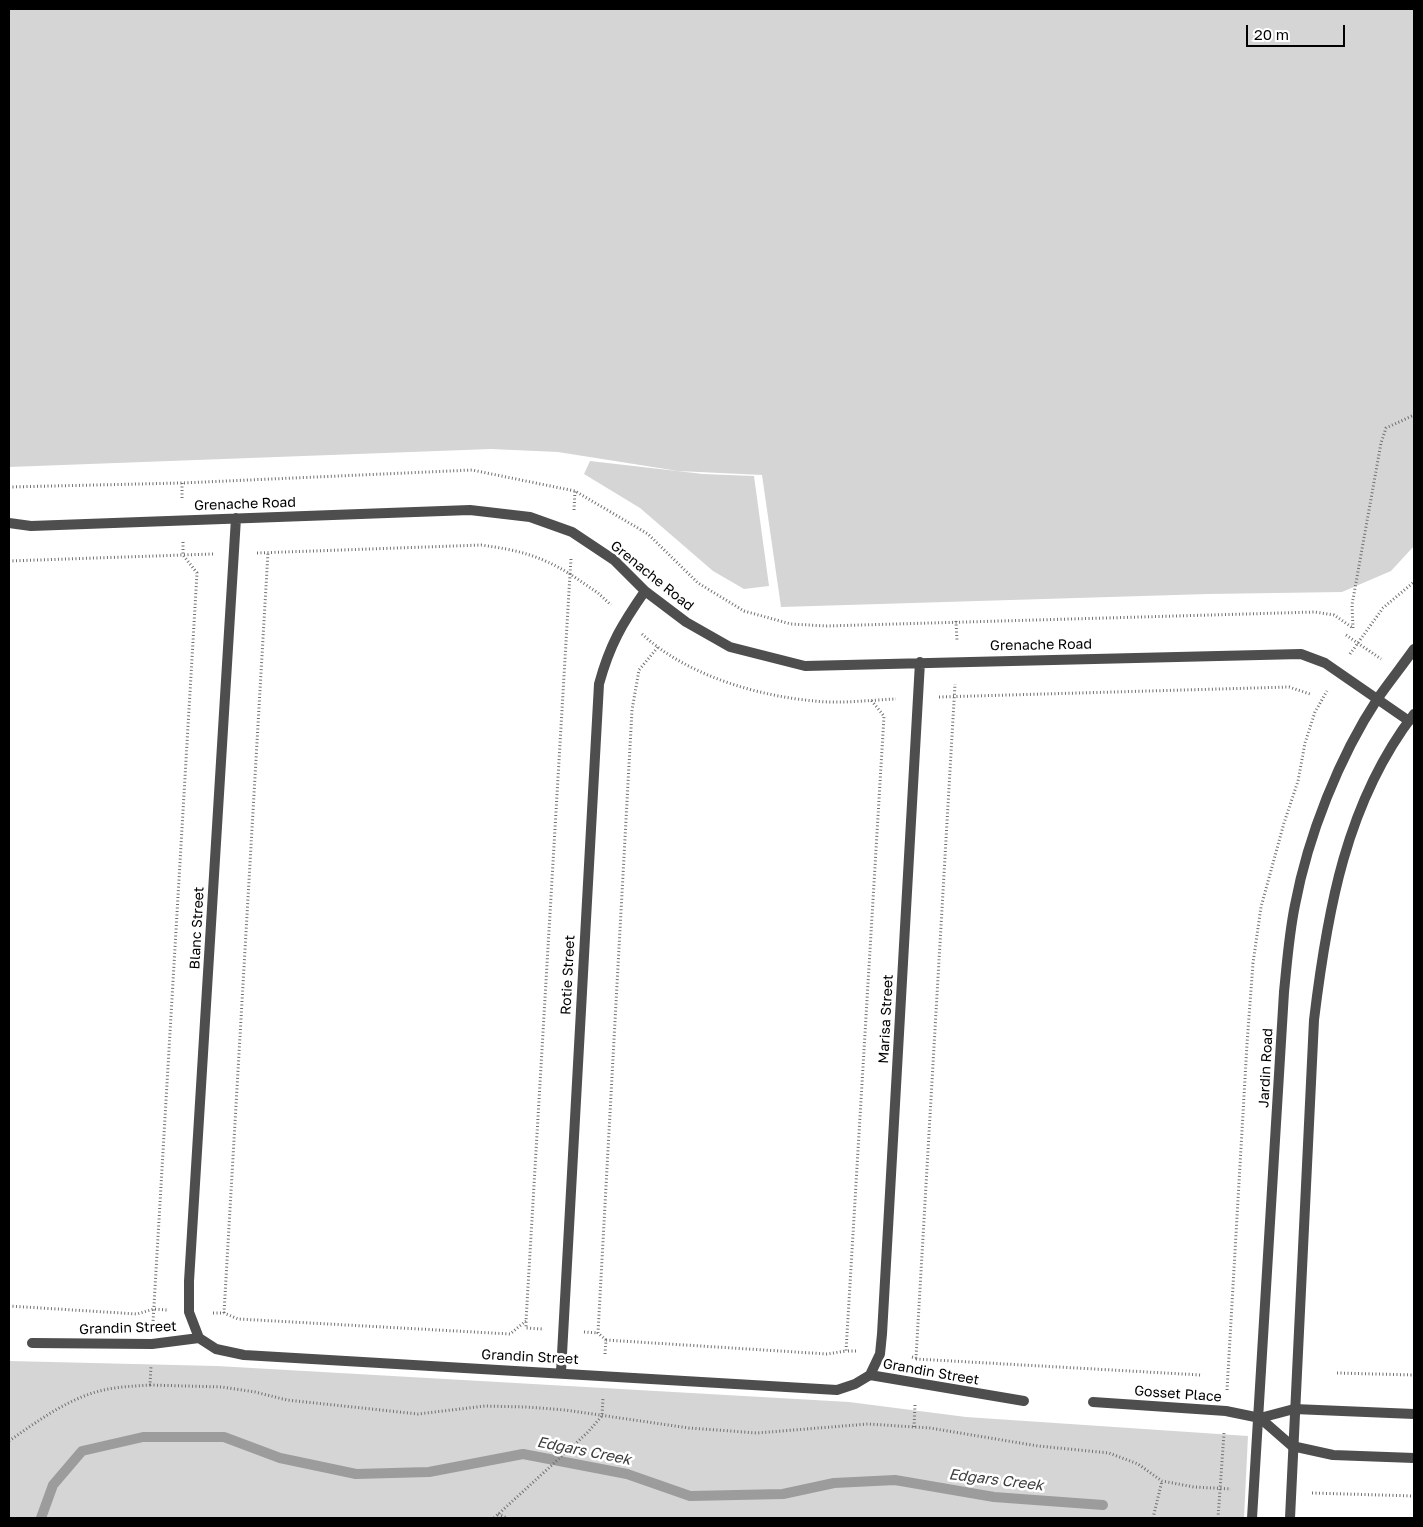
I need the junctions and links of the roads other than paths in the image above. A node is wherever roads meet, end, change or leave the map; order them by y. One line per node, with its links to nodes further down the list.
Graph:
1 (236, 518): 2 (street, Grenache Road); 3 (street, Grenache Road); 8 (street, Blanc Street)
2 (9, 523)
3 (645, 590): 5 (street, Grenache Road); 10 (street, Rotie Street)
4 (1414, 649): 6 (street, Jardin Road)
5 (920, 662): 6 (street, Grenache Road); 11 (street, Marisa Street)
6 (1378, 698): 7 (street, Grenache Road); 16 (street, Jardin Road)
7 (1412, 717): 14 (street)
8 (199, 1338): 9 (street, Grandin Street); 10 (street, Grandin Street)
9 (32, 1343)
10 (561, 1372): 11 (street, Grandin Street)
11 (870, 1375): 12 (street, Grandin Street)
12 (1024, 1401)
13 (1093, 1402): 16 (street, Gosset Place)
14 (1294, 1409): 15 (street); 16 (street); 17 (street)
15 (1414, 1414)
16 (1260, 1418): 17 (street); 19 (street, Jardin Road)
17 (1292, 1446): 18 (street); 20 (street)
18 (1414, 1458)
19 (1252, 1518)
20 (1290, 1518)

